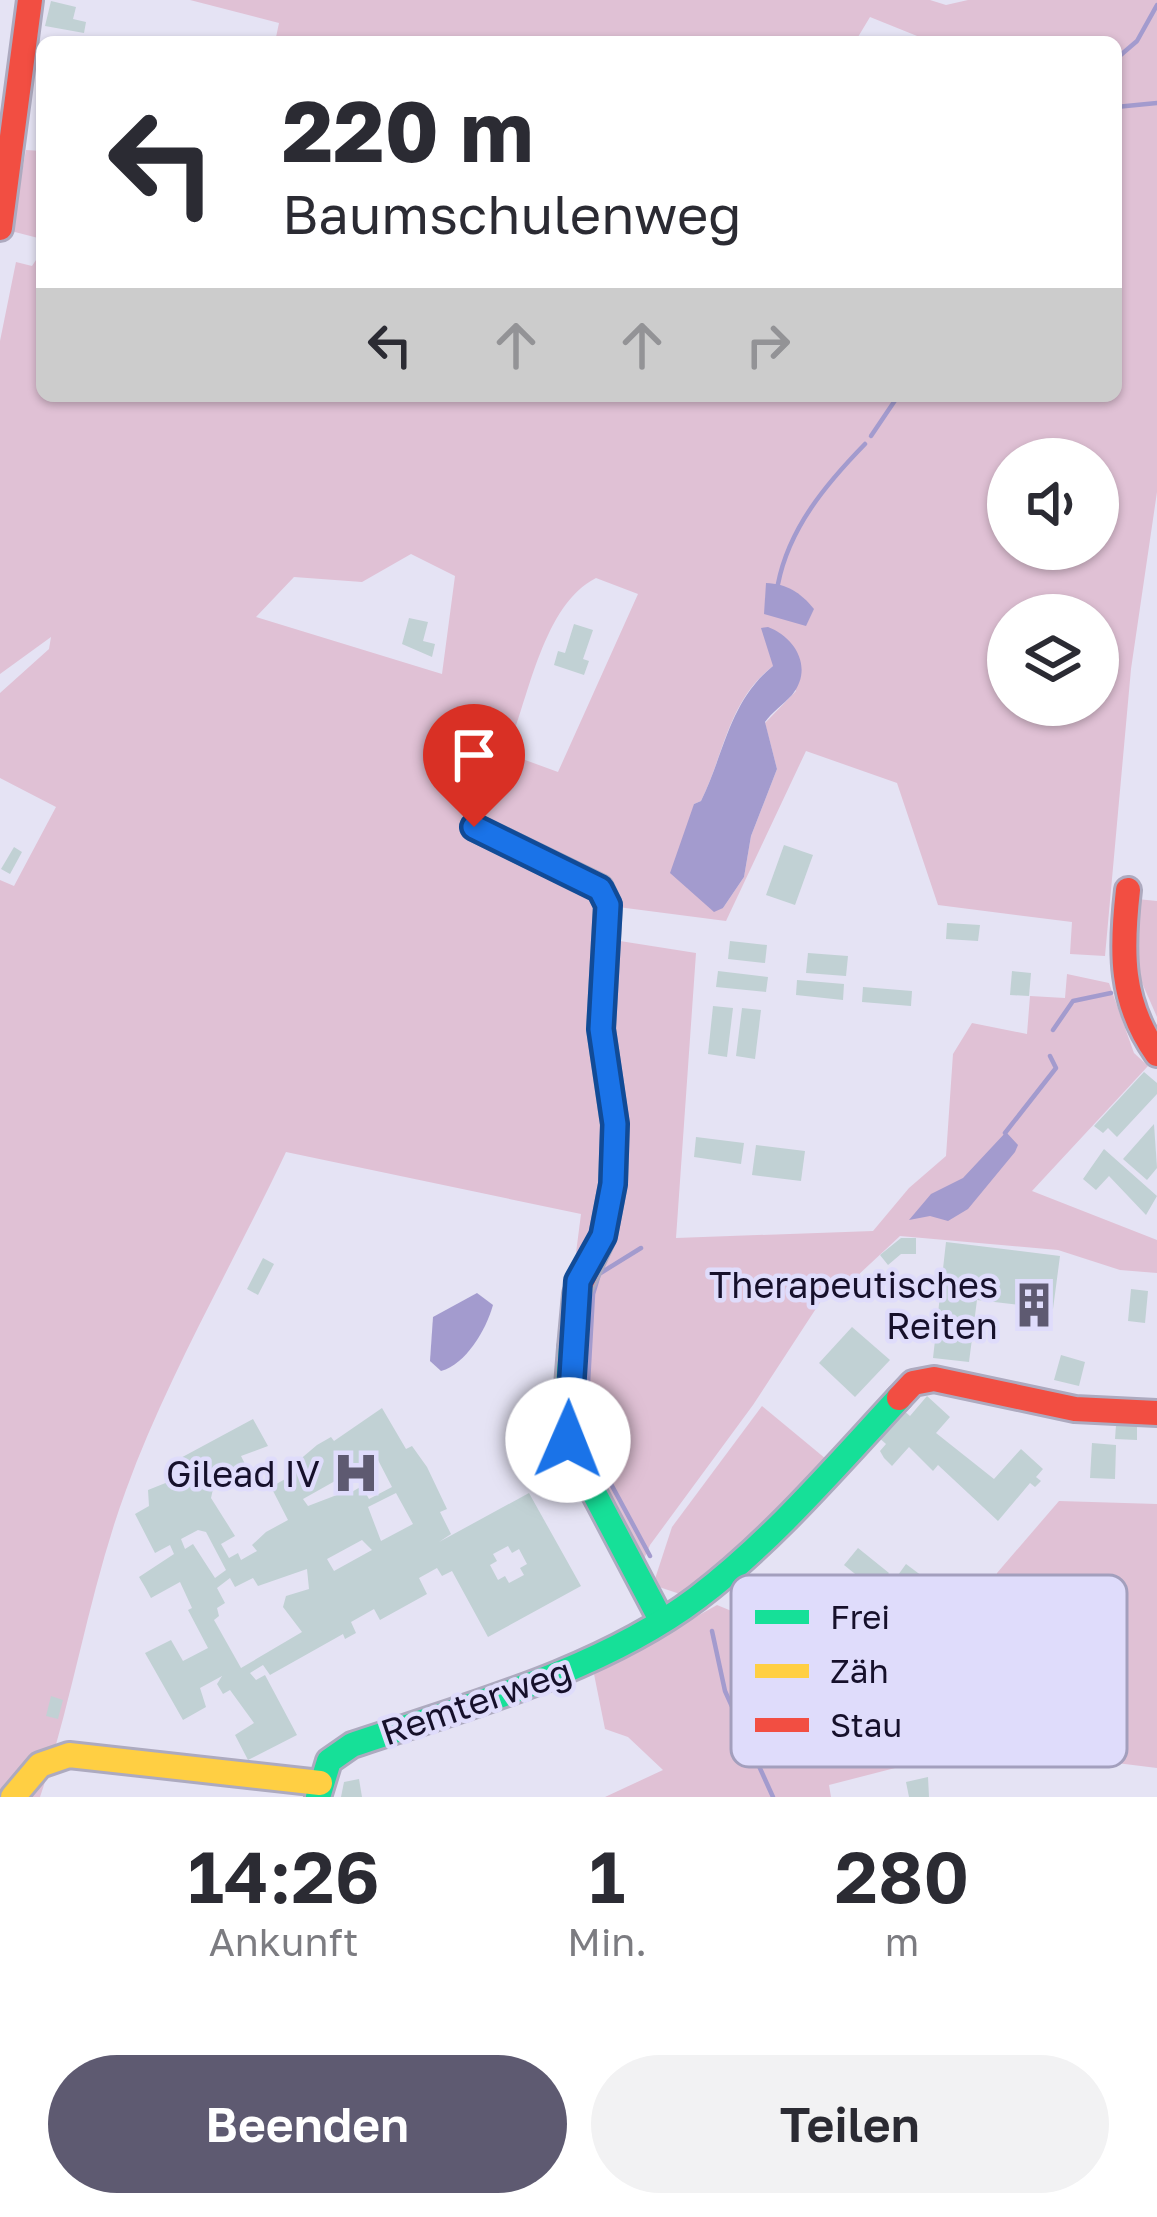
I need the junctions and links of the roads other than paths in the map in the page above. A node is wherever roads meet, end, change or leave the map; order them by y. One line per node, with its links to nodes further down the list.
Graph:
1 (30, 0): 2 (street)
2 (0, 228)
3 (474, 827): 7 (street)
4 (1128, 890): 5 (street)
5 (1157, 1054)
6 (1157, 1413): 7 (street, Remterweg)
7 (661, 1620): 8 (street, Remterweg)
8 (319, 1790): 9 (street, Remterweg)
9 (13, 1797)

